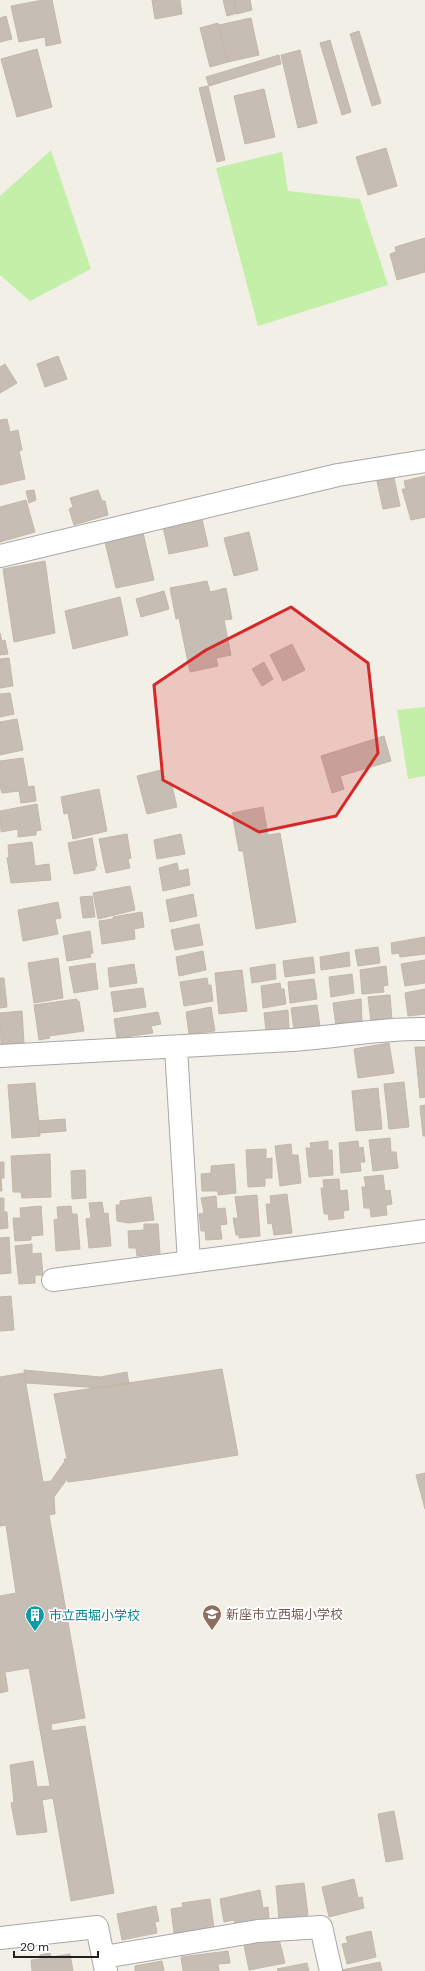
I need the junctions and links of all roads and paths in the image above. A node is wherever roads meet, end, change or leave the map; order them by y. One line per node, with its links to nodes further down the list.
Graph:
1 (425, 461): 2 (street)
2 (0, 556)
3 (425, 1029): 4 (street)
4 (176, 1048): 5 (street); 7 (street)
5 (0, 1056)
6 (425, 1231): 7 (street)
7 (189, 1262): 8 (street)
8 (53, 1280)
9 (0, 1938): 10 (street)
10 (105, 1964): 11 (street)
11 (331, 1971)

